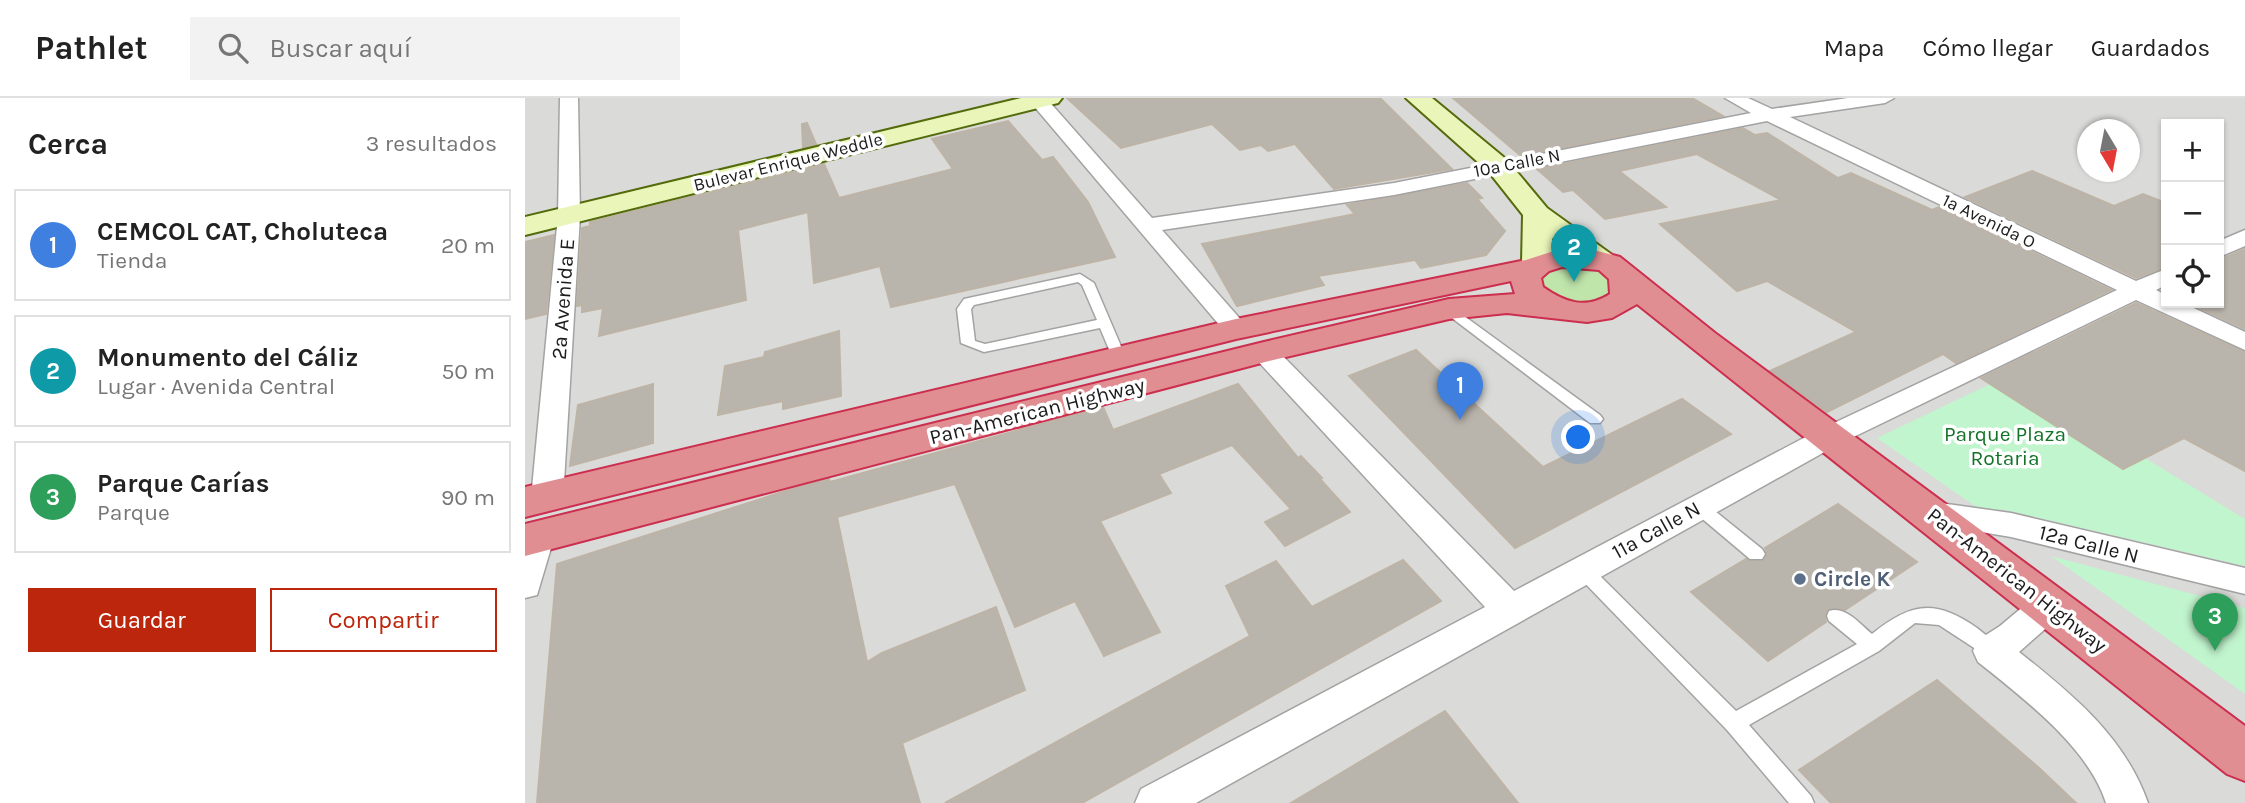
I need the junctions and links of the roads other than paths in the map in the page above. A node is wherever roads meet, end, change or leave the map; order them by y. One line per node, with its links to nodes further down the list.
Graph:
1 (569, 98): 10 (street, 2a Avenida E)
2 (951, 98): 10 (street, Bulevar Enrique Weddle)
3 (1418, 98): 8 (street)
4 (1734, 98): 7 (street, 1a Avenida O)
5 (1885, 98): 7 (street, 10a Calle N)
6 (1045, 99): 10 (street, Bulevar Enrique Weddle); 12 (street)
7 (1769, 115): 8 (street, 10a Calle N); 19 (street, 1a Avenida O)
8 (1498, 166): 11 (street); 12 (street, 10a Calle N)
9 (525, 203): 10 (street, Bulevar Enrique Weddle)
10 (569, 204): 13 (street, Bulevar Enrique Weddle); 32 (street, 2a Avenida E)
11 (1537, 214): 16 (street); 17 (street)
12 (1149, 225): 24 (street)
13 (525, 226)
14 (2245, 237): 15 (street)
15 (2224, 248)
16 (1533, 265): 17 (highway, Pan-American Highway); 20 (highway); 24 (highway, Pan-American Highway)
17 (1615, 271): 22 (highway); 28 (highway, Pan-American Highway)
18 (2161, 278): 19 (street, 11a Calle N)
19 (2136, 291): 25 (street, 1a Avenida O); 30 (street, 11a Calle N)
20 (1552, 308): 21 (highway, Pan-American Highway); 22 (highway, Pan-American Highway)
21 (1449, 309): 26 (highway, Pan-American Highway); 29 (lane)
22 (1602, 312): 28 (highway, Pan-American Highway)
23 (1104, 323): 23 (lane); 27 (lane)
24 (1236, 329): 27 (highway, Pan-American Highway)
25 (2245, 342)
26 (1264, 352): 31 (highway, Pan-American Highway); 41 (street)
27 (1119, 358): 31 (highway, Pan-American Highway)
28 (1786, 406): 30 (highway, Pan-American Highway)
29 (1595, 419)
30 (1827, 438): 33 (street, 11a Calle N); 34 (highway, Pan-American Highway)
31 (832, 446): 32 (highway, Pan-American Highway); 35 (highway, Pan-American Highway)
32 (536, 501)
33 (1699, 507): 36 (lane); 37 (street, 11a Calle N)
34 (1933, 514): 38 (street, 12a Calle N); 40 (highway, Pan-American Highway)
35 (531, 539): 39 (street)
36 (1756, 554)
37 (1583, 570): 41 (street, 11a Calle N); 45 (lane)
38 (2245, 581)
39 (525, 585)
40 (2049, 605): 44 (street); 46 (highway, Pan-American Highway)
41 (1510, 610): 47 (street, 11a Calle N)
42 (1836, 616): 43 (lane)
43 (1872, 645): 44 (lane); 45 (lane)
44 (1991, 650): 49 (street)
45 (1734, 723): 48 (lane)
46 (2245, 757)
47 (1156, 803)
48 (1804, 803)
49 (2127, 803)

